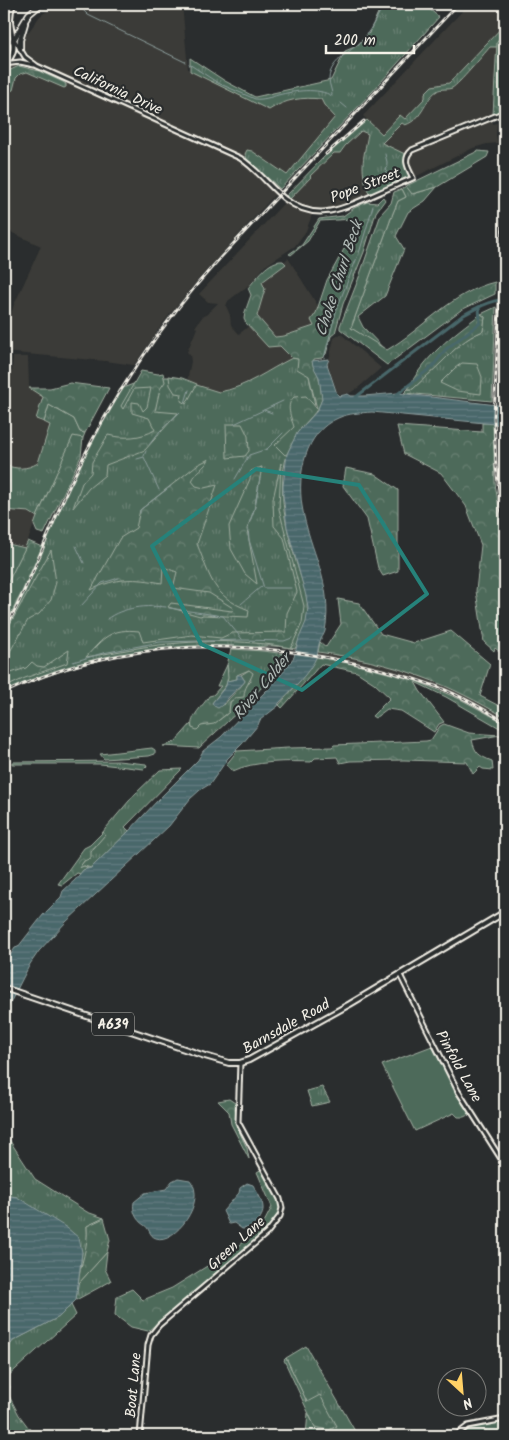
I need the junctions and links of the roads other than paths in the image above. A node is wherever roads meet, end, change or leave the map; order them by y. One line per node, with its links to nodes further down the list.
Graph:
1 (6, 4): 4 (main road)
2 (13, 4): 6 (main road)
3 (41, 4): 5 (highway)
4 (4, 10)
5 (26, 19): 8 (highway); 10 (highway)
6 (10, 26): 7 (main road); 8 (main road)
7 (4, 38)
8 (14, 39): 9 (main road); 10 (street, California Drive); 11 (main road)
9 (4, 43)
10 (20, 48): 12 (street, California Drive)
11 (4, 64): 12 (street, California Drive)
12 (37, 66): 14 (street, California Drive)
13 (505, 112): 14 (street, Pope Street)
14 (313, 212)
15 (505, 912): 16 (main road, Barnsdale Road)
16 (400, 975): 18 (main road, Barnsdale Road); 19 (street, Pinfold Lane)
17 (4, 988): 18 (main road, Barnsdale Road / A639)
18 (240, 1063): 20 (street, Green Lane)
19 (505, 1165)
20 (151, 1335): 22 (street, Boat Lane)
21 (505, 1419): 23 (street)
22 (140, 1436)
23 (456, 1436)

